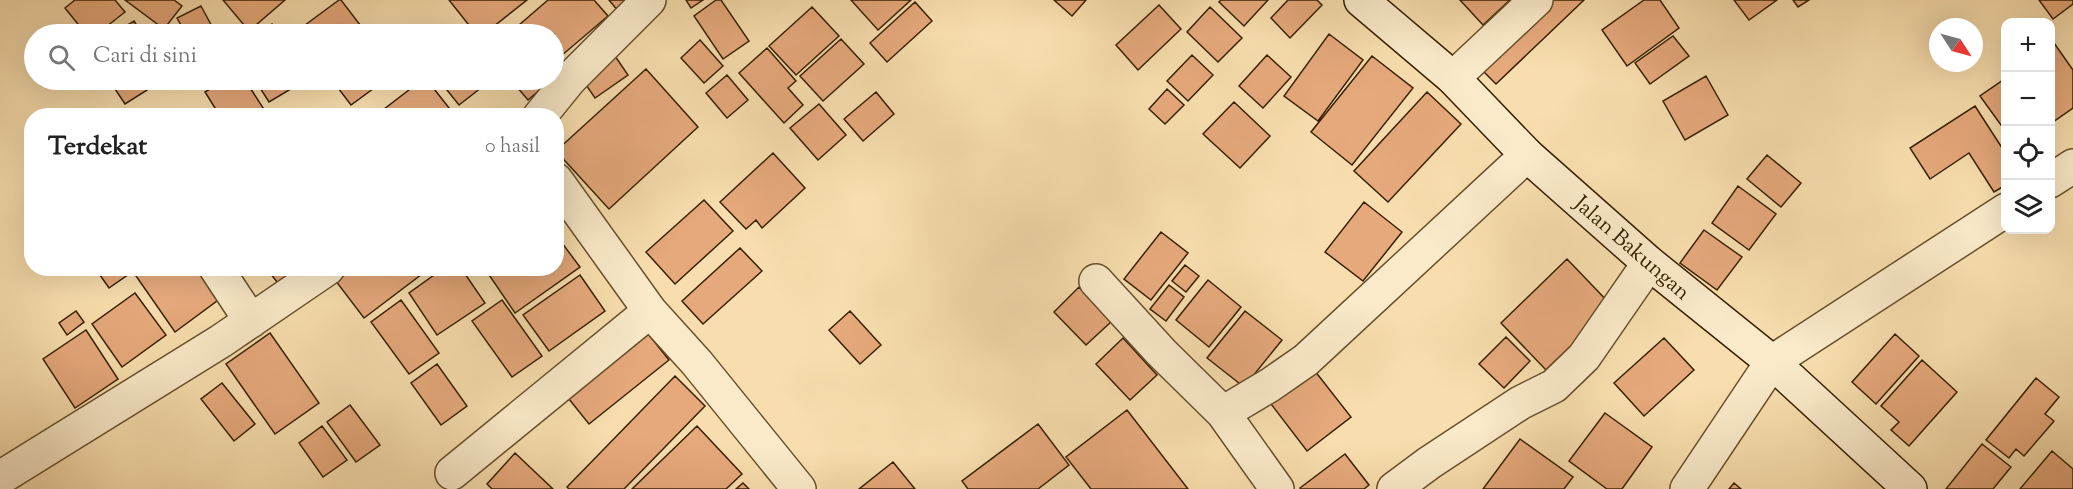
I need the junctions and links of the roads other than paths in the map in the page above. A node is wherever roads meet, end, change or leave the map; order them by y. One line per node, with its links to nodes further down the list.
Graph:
1 (650, 0): 5 (street)
2 (1361, 0): 4 (street, Jalan Bakungan)
3 (1536, 0): 4 (street)
4 (1454, 78): 8 (street, Jalan Bakungan)
5 (564, 86)
6 (561, 90): 7 (street)
7 (546, 108)
8 (1527, 155): 13 (street, Jalan Bakungan); 20 (street)
9 (2073, 166): 10 (street)
10 (2052, 180)
11 (564, 191): 17 (street)
12 (2001, 213): 19 (street)
13 (1649, 263): 19 (street, Jalan Bakungan); 25 (street)
14 (221, 276): 18 (street)
15 (316, 276): 18 (street)
16 (1096, 281): 20 (street)
17 (650, 311): 21 (street); 23 (street)
18 (251, 321): 22 (street)
19 (1772, 362): 26 (street); 27 (street, Jalan Bakungan)
20 (1223, 413): 24 (street)
21 (452, 473)
22 (0, 478)
23 (799, 489)
24 (1277, 489)
25 (1394, 489)
26 (1687, 489)
27 (1910, 489)

